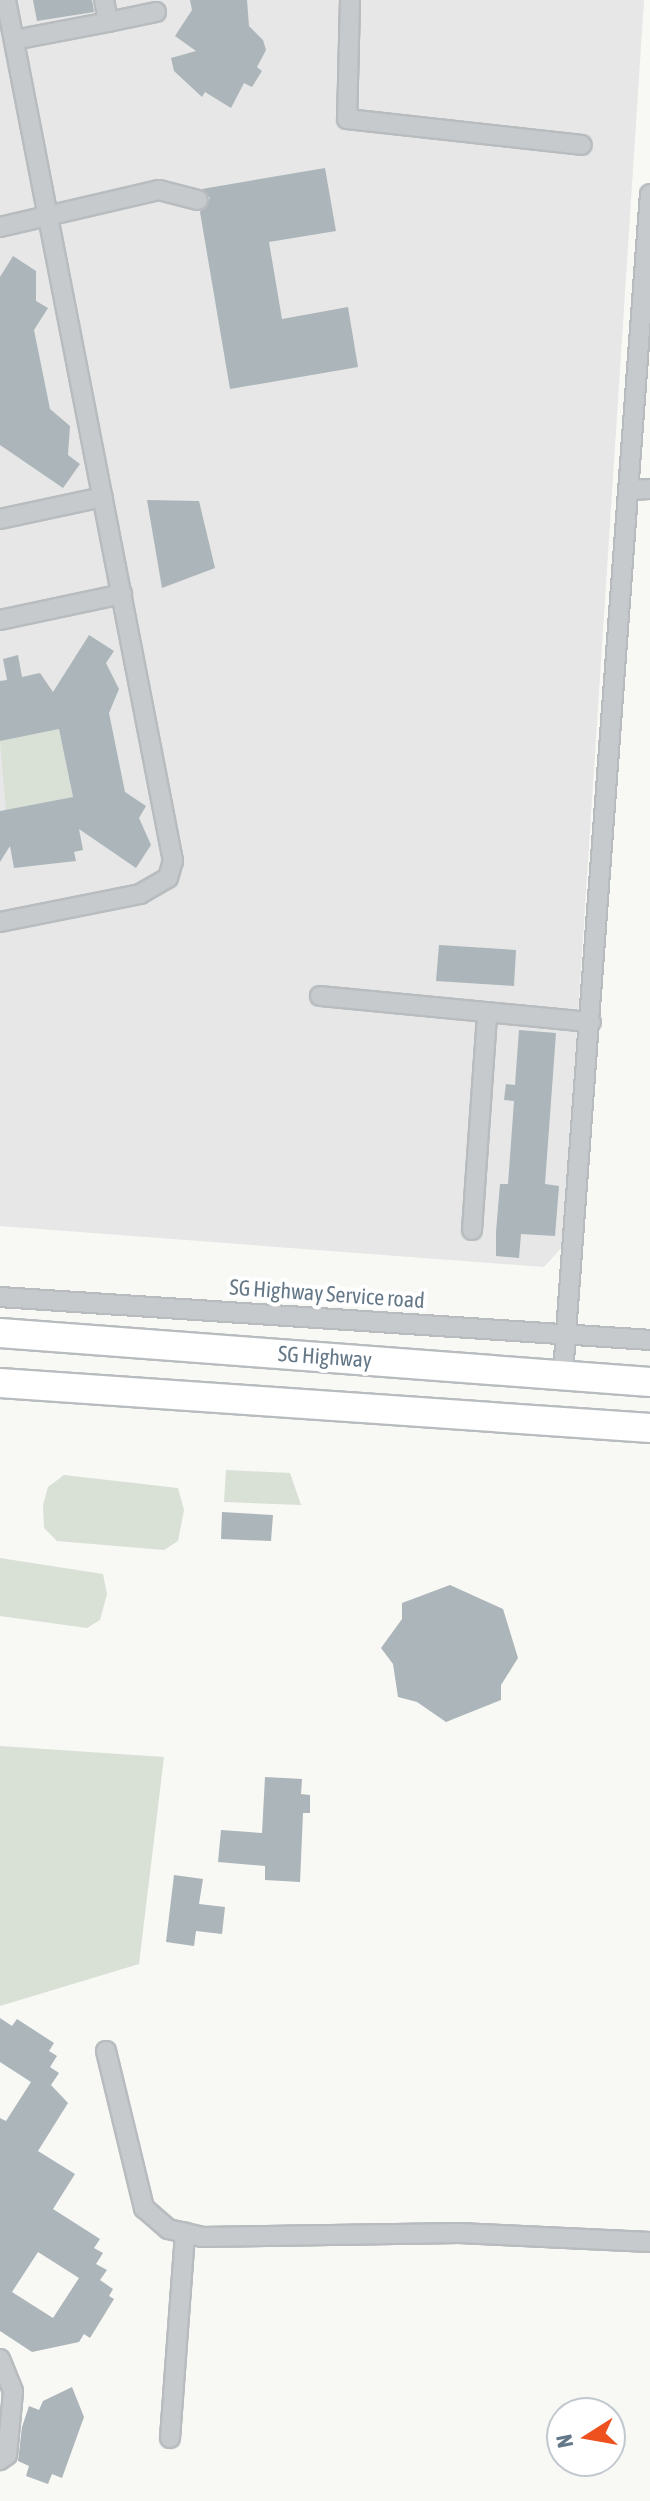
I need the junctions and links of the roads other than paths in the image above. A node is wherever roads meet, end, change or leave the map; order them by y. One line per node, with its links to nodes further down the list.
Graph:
1 (6, 0): 6 (street)
2 (104, 0): 5 (street)
3 (350, 0): 7 (street)
4 (156, 12): 5 (street)
5 (108, 22): 6 (street)
6 (14, 40): 10 (street)
7 (582, 145)
8 (650, 194): 13 (street)
9 (198, 200): 10 (street)
10 (48, 216): 11 (street); 14 (street)
11 (0, 227)
12 (650, 489): 13 (street)
13 (630, 490): 21 (street)
14 (103, 497): 15 (street); 16 (street)
15 (0, 519)
16 (122, 594): 17 (street); 18 (street)
17 (0, 620)
18 (0, 922)
19 (320, 996): 20 (street)
20 (487, 1013): 21 (street); 22 (street)
21 (591, 1022): 25 (street)
22 (472, 1230)
23 (0, 1297): 25 (street, SG Highway Service road)
24 (0, 1333): 27 (highway, SG Highway)
25 (567, 1335): 26 (street, SG Highway Service road); 27 (street)
26 (650, 1340)
27 (563, 1373): 28 (highway, SG Highway)
28 (650, 1382)
29 (0, 1383): 30 (highway)
30 (650, 1428)
31 (106, 2051): 32 (street)
32 (185, 2233): 33 (street); 35 (street)
33 (650, 2242)
34 (0, 2359): 36 (street)
35 (170, 2438)
36 (0, 2460)

